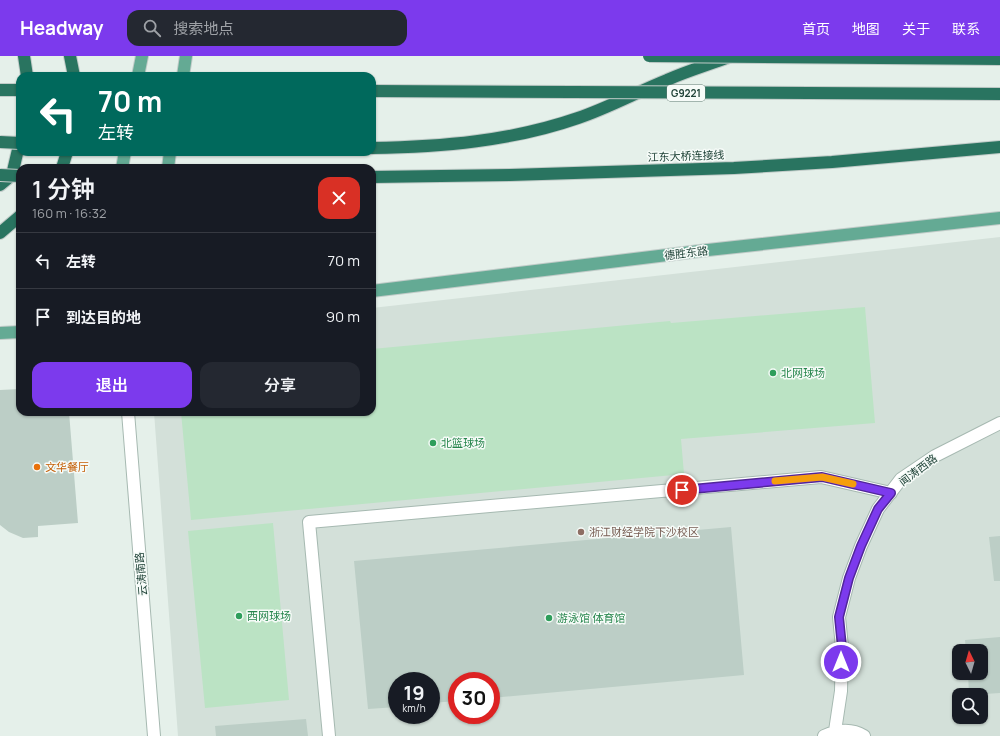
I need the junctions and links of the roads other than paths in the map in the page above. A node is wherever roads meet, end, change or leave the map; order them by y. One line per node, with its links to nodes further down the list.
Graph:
1 (24, 56): 8 (highway)
2 (70, 56): 9 (highway)
3 (142, 56): 10 (main road)
4 (186, 56): 11 (main road)
5 (649, 56): 7 (highway, bridge)
6 (732, 56): 19 (highway, bridge)
7 (1000, 59)
8 (26, 72)
9 (73, 72)
10 (139, 72)
11 (184, 72)
12 (0, 90): 13 (highway)
13 (16, 90)
14 (376, 91): 15 (highway, G9221, bridge)
15 (1000, 94)
16 (0, 142): 17 (highway, bridge)
17 (16, 142)
18 (1000, 147): 23 (highway, 江东大桥连接线)
19 (376, 148)
20 (17, 156): 24 (highway, bridge)
21 (0, 175): 22 (highway, bridge)
22 (16, 176)
23 (376, 178)
24 (0, 185)
25 (1000, 218): 28 (main road, 德胜东路)
26 (16, 219): 27 (highway)
27 (0, 233)
28 (376, 291)
29 (16, 332): 30 (main road)
30 (0, 334)
31 (128, 416): 35 (street, 云涛南路)
32 (1000, 423): 33 (street, 闻涛西路)
33 (891, 493): 34 (street, 闻涛西路); 36 (street)
34 (835, 731): 37 (street); 38 (street)
35 (154, 736)
36 (329, 736)
37 (824, 736)
38 (864, 736)

